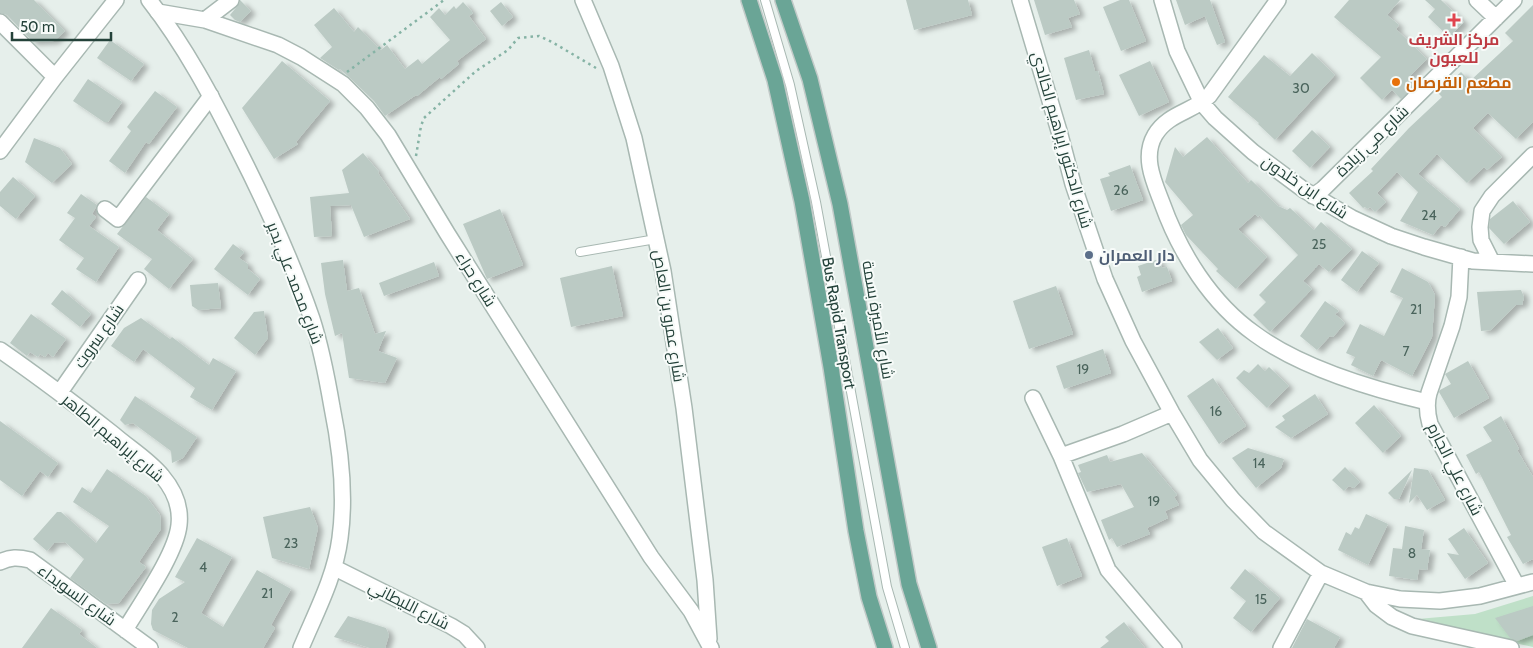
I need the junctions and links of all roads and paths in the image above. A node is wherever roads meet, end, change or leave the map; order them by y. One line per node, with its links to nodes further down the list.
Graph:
1 (116, 0): 17 (street)
2 (231, 0): 15 (street)
3 (444, 0): 18 (path)
4 (582, 0): 19 (street, شارع عمرو بن العاص)
5 (749, 0): 50 (main road)
6 (765, 0): 51 (lane, Bus Rapid Transport)
7 (783, 0): 52 (main road, شارع الأميرة بسمة)
8 (1020, 0): 37 (street, شارع الدكتور إبراهيم الخالدي)
9 (1162, 0): 21 (street, شارع ابن خلدون)
10 (1278, 0): 21 (street)
11 (1477, 0): 14 (street)
12 (1514, 0): 14 (street, شارع مي زيادة)
13 (154, 6): 15 (street, شارع حراء); 20 (street, شارع محمد علي بدير)
14 (1496, 18): 25 (street, شارع مي زيادة)
15 (205, 20): 18 (street, شارع حراء)
16 (0, 22): 17 (street)
17 (55, 77): 22 (street)
18 (336, 79): 24 (street, شارع حراء)
19 (615, 79): 24 (path); 27 (street, شارع عمرو بن العاص)
20 (211, 96): 26 (street); 40 (street, شارع محمد علي بدير)
21 (1202, 103): 25 (street, شارع ابن خلدون); 36 (street)
22 (0, 151)
23 (1533, 155): 30 (street)
24 (410, 172): 46 (street, شارع حراء)
25 (1313, 196): 29 (street, شارع ابن خلدون)
26 (105, 208)
27 (656, 239): 28 (lane); 46 (street, شارع عمرو بن العاص)
28 (580, 252)
29 (1460, 257): 30 (street, شارع ابن خلدون); 36 (street, شارع علي الجارم)
30 (1492, 262): 31 (street, شارع ابن خلدون)
31 (1533, 264)
32 (138, 280): 34 (street, شارع سروت)
33 (0, 350): 34 (street, شارع إبراهيم الطاهر)
34 (60, 392): 45 (street, شارع إبراهيم الطاهر)
35 (1033, 398): 38 (street)
36 (1426, 402): 43 (street, شارع علي الجارم)
37 (1172, 413): 38 (street); 41 (street, شارع الدكتور إبراهيم الخالدي)
38 (1061, 456): 53 (street)
39 (0, 562): 45 (street, شارع السويداء)
40 (335, 568): 48 (street, شارع محمد علي بدير); 49 (street, شارع الليطاني)
41 (1321, 574): 44 (street, شارع الدكتور إبراهيم الخالدي); 54 (street)
42 (1533, 582): 43 (street, شارع الدكتور إبراهيم الخالدي)
43 (1516, 586): 44 (street, شارع الدكتور إبراهيم الخالدي)
44 (1366, 592): 55 (street, شارع الدكتور إبراهيم الخالدي)
45 (125, 630): 47 (street, شارع السويداء)
46 (710, 645)
47 (150, 648)
48 (301, 648)
49 (478, 648)
50 (885, 648)
51 (905, 648)
52 (929, 648)
53 (1174, 648)
54 (1281, 648)
55 (1511, 648)

